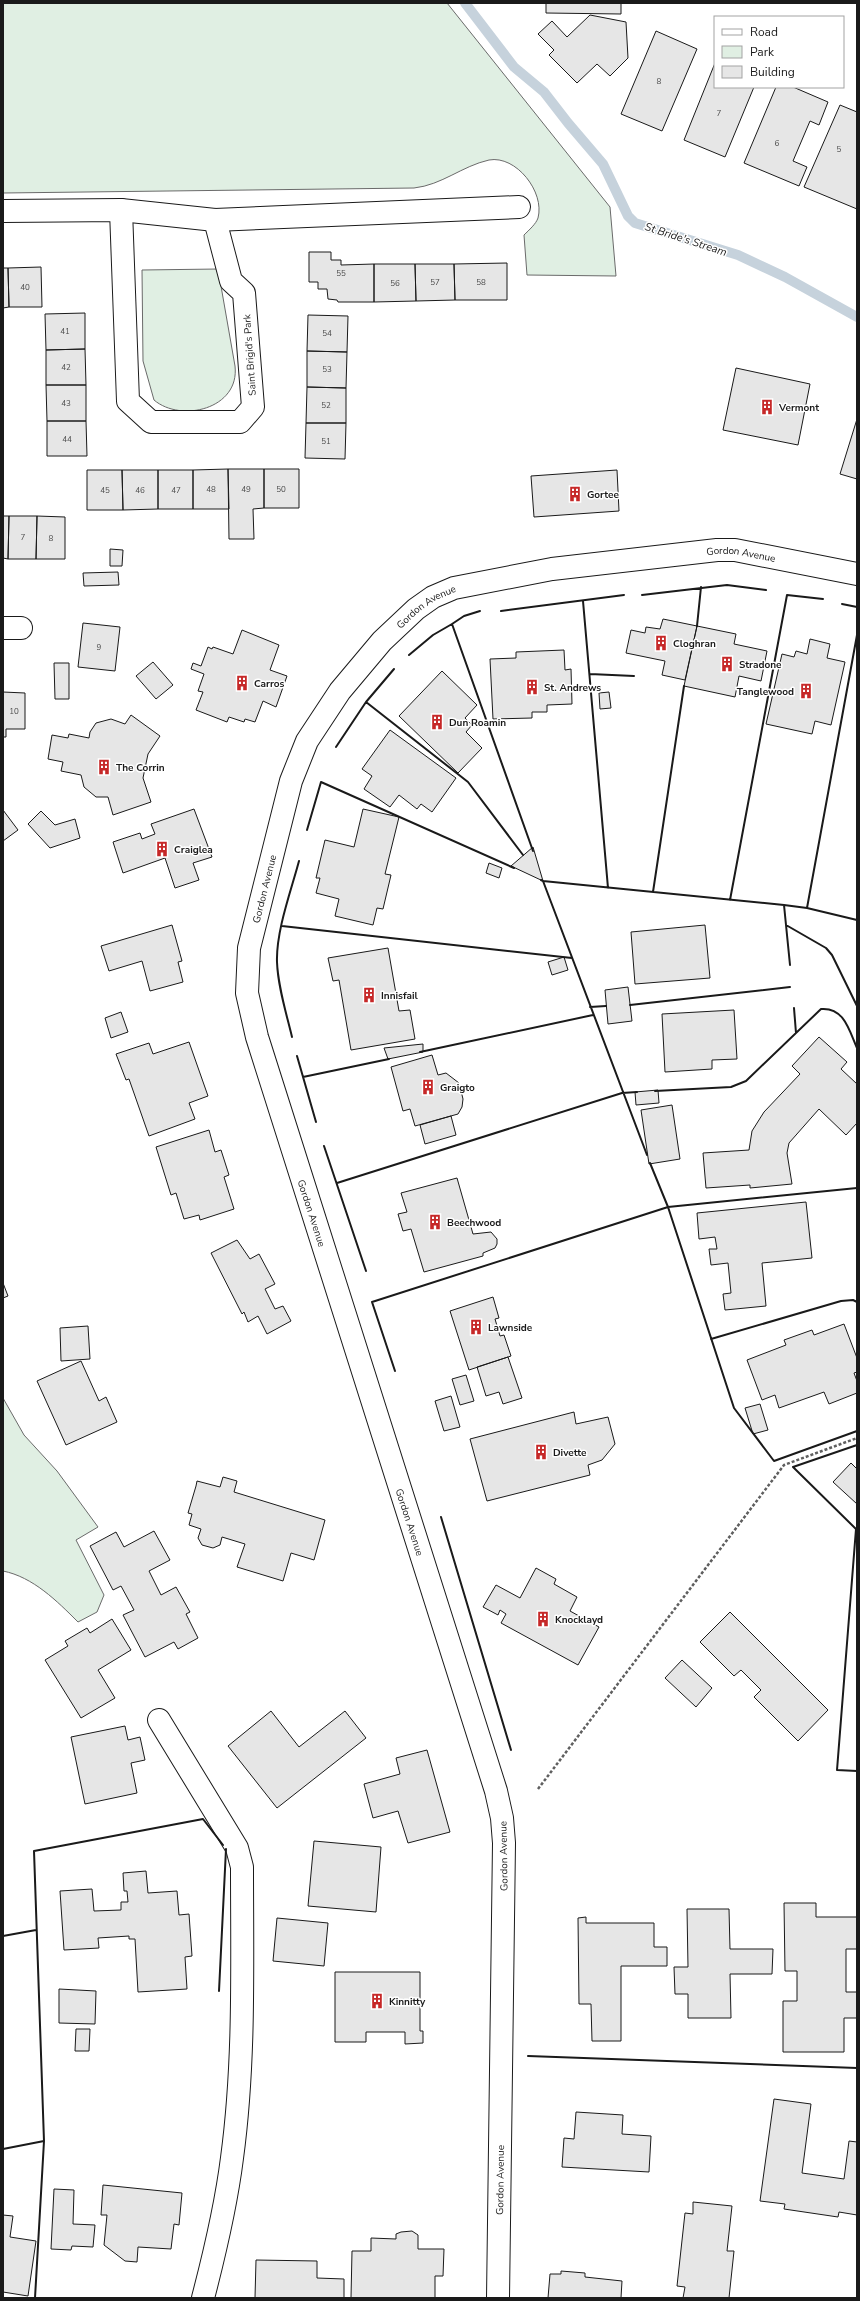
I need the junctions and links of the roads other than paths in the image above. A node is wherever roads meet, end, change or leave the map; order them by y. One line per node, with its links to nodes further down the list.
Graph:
1 (519, 207): 4 (street)
2 (121, 210): 3 (street); 4 (street); 4 (street, Saint Brigid's Park)
3 (3, 211)
4 (215, 220)
5 (857, 574): 8 (street, Gordon Avenue)
6 (159, 1720): 7 (street)
7 (203, 2298)
8 (498, 2298)

